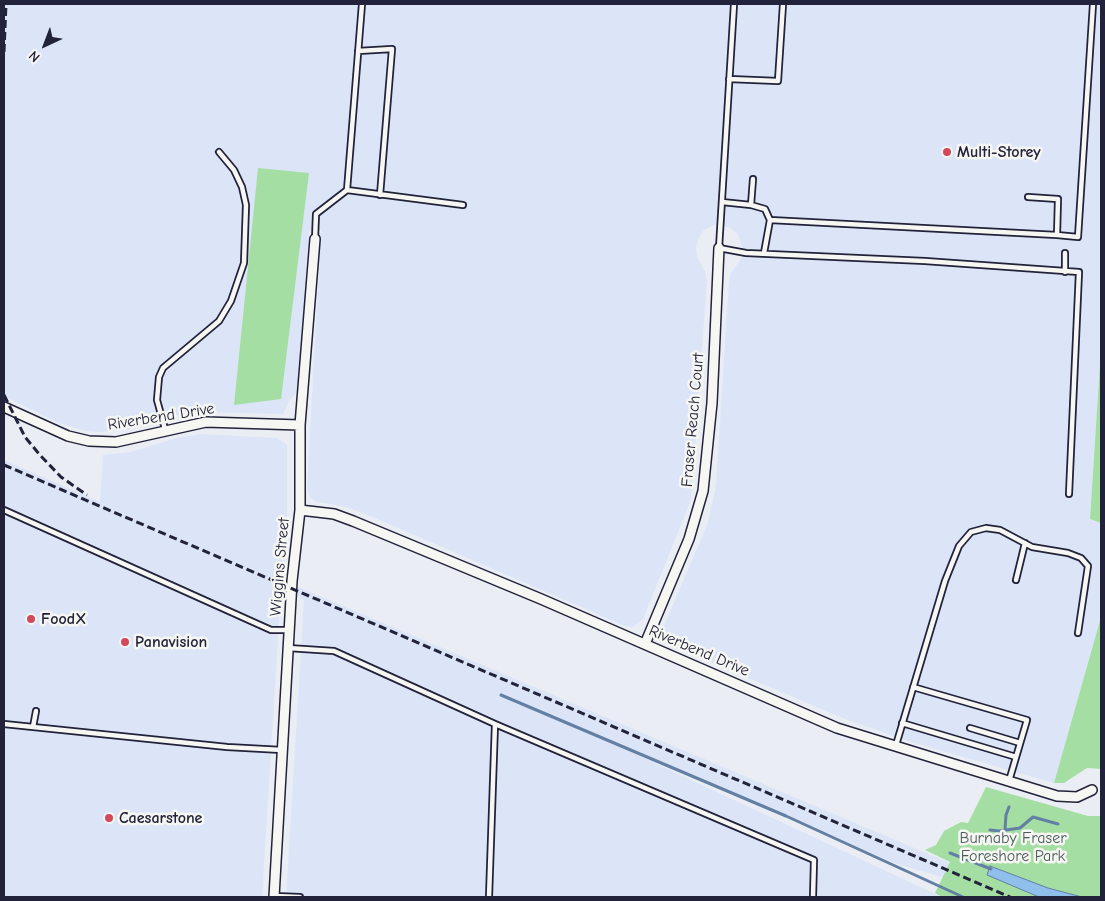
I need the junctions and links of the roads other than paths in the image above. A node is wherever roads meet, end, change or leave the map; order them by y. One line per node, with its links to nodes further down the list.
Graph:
1 (362, 4): 5 (lane)
2 (734, 4): 6 (lane)
3 (783, 4): 6 (lane)
4 (1092, 4): 16 (lane)
5 (358, 51): 9 (lane); 10 (lane)
6 (729, 79): 12 (lane)
7 (219, 152): 24 (lane)
8 (753, 180): 13 (lane)
9 (347, 190): 10 (lane); 17 (lane)
10 (380, 194): 14 (lane)
11 (1028, 197): 16 (lane)
12 (722, 202): 13 (lane); 18 (lane)
13 (751, 204): 15 (lane)
14 (463, 205)
15 (770, 220): 16 (lane); 19 (lane)
16 (1058, 235)
17 (315, 239): 23 (street, Wiggins Street)
18 (719, 248): 19 (lane); 32 (street, Fraser Reach Court)
19 (764, 253): 21 (lane)
20 (1065, 253): 21 (lane)
21 (1065, 272): 25 (lane)
22 (4, 407): 24 (street, Riverbend Drive)
23 (300, 425): 24 (street, Riverbend Drive); 27 (street, Wiggins Street)
24 (165, 429)
25 (1069, 494)
26 (4, 510): 30 (lane)
27 (300, 510): 30 (street, Wiggins Street); 32 (street, Riverbend Drive)
28 (1024, 542): 29 (lane); 31 (lane); 34 (lane)
29 (1016, 580)
30 (289, 630): 33 (street, Wiggins Street)
31 (1078, 633)
32 (645, 644): 42 (street, Riverbend Drive)
33 (288, 648): 37 (lane); 43 (street, Wiggins Street)
34 (913, 687): 38 (lane); 41 (lane)
35 (36, 711): 39 (lane)
36 (4, 724): 39 (lane)
37 (495, 724): 49 (lane); 50 (lane)
38 (902, 724): 42 (lane); 44 (lane)
39 (33, 727): 43 (lane)
40 (970, 728): 41 (lane)
41 (1020, 743): 44 (lane)
42 (896, 745): 45 (street, Riverbend Drive)
43 (282, 750): 47 (street, Wiggins Street)
44 (1016, 757): 45 (lane)
45 (1009, 781): 46 (street, Riverbend Drive)
46 (1092, 790)
47 (274, 896): 48 (lane)
48 (300, 897)
49 (489, 897)
50 (813, 897)

